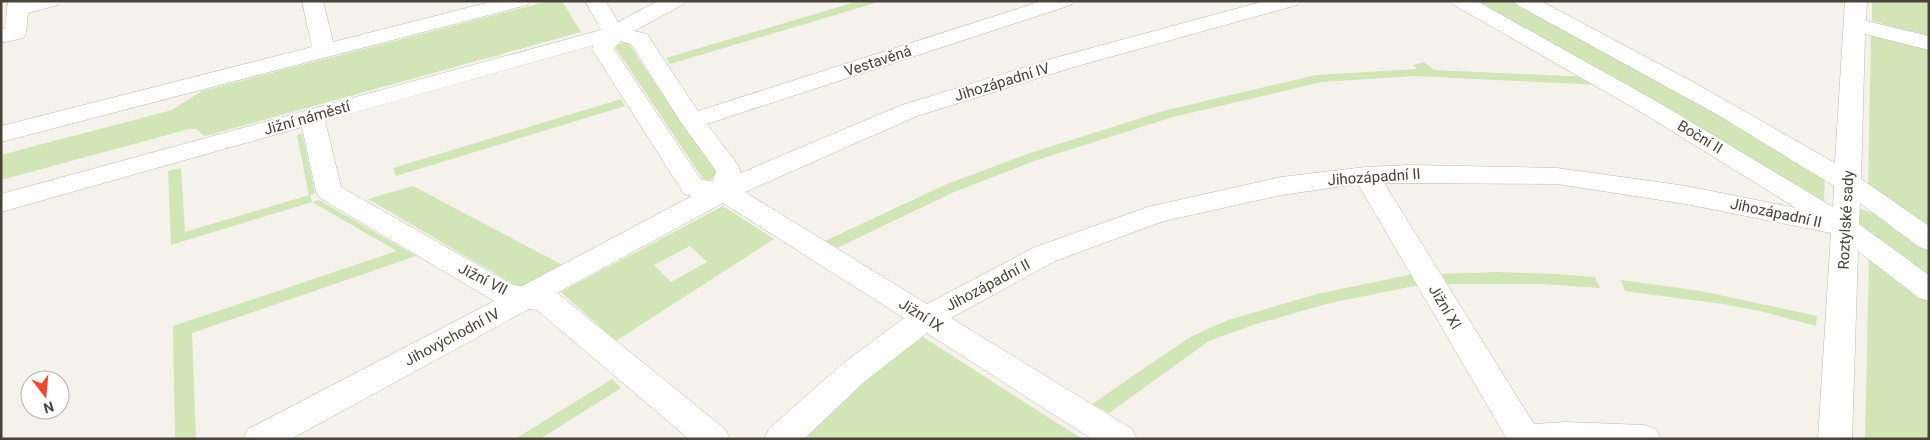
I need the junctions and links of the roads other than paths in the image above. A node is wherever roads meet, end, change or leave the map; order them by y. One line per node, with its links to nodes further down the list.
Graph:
1 (51, 1): 11 (street)
2 (312, 1): 16 (street)
3 (520, 1): 16 (street)
4 (595, 1): 13 (street)
5 (674, 1): 13 (street, Jižní náměstí)
6 (1064, 1): 18 (street, Vestavěná)
7 (1290, 1): 22 (street, Jihozápadní IV)
8 (1461, 1): 24 (street, Boční II)
9 (1524, 1): 21 (street)
10 (1856, 1): 12 (street, Roztylské sady)
11 (19, 5): 14 (street)
12 (1855, 25): 15 (street); 21 (street, Roztylské sady)
13 (614, 33): 17 (street, Jižní náměstí); 18 (street); 22 (street, Jižní IX)
14 (1, 36)
15 (1929, 43)
16 (324, 51): 19 (street)
17 (312, 117): 23 (street, Jižní náměstí); 27 (street, Jižní VII)
18 (692, 120): 22 (street)
19 (1, 134)
20 (1366, 175): 24 (street, Jihozápadní II); 28 (street, Jihozápadní II); 33 (street, Jižní XI)
21 (1847, 183): 24 (street, Roztylské sady); 25 (street)
22 (724, 191): 27 (street, Jihovýchodní IV); 28 (street, Jižní IX)
23 (1, 203)
24 (1845, 227): 26 (street, Boční II); 35 (street, Roztylské sady)
25 (1929, 240)
26 (1929, 290)
27 (527, 297): 29 (street, Jihovýchodní IV); 30 (street, Jižní VII)
28 (926, 318): 31 (street, Jihozápadní II); 32 (street, Jižní IX)
29 (260, 439)
30 (713, 439)
31 (781, 439)
32 (1120, 439)
33 (1525, 439): 34 (street)
34 (1644, 439)
35 (1835, 439)

